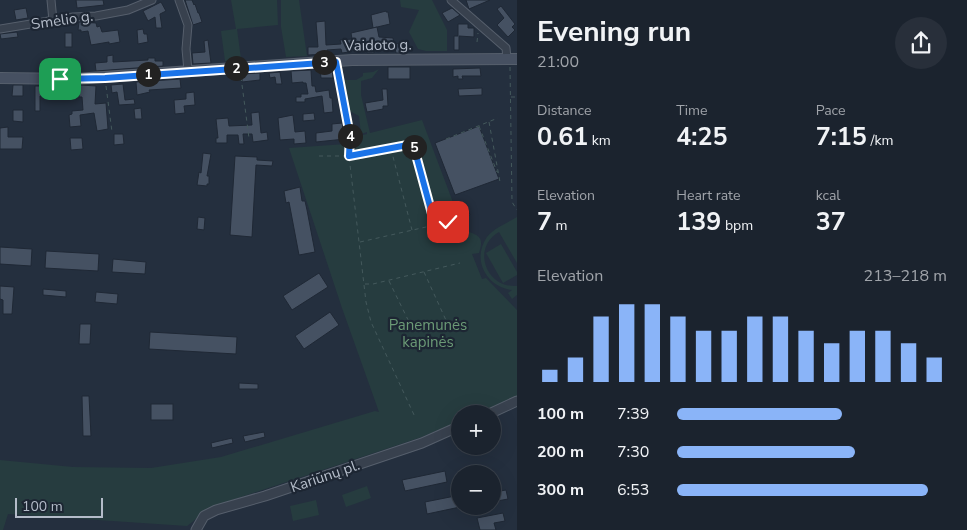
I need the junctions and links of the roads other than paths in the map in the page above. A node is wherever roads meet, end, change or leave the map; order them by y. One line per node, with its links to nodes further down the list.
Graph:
1 (50, 0): 5 (street)
2 (152, 0): 5 (street, Smėlio g.)
3 (179, 0): 9 (street)
4 (451, 0): 7 (street)
5 (53, 21): 6 (street, Smėlio g.)
6 (0, 30)
7 (511, 59): 8 (main road, Vaidoto g.)
8 (336, 62): 9 (main road, Vaidoto g.); 11 (street)
9 (188, 71): 10 (main road, Vaidoto g.)
10 (0, 78)
11 (350, 136)
12 (517, 401): 13 (street)
13 (501, 408)
14 (451, 430): 15 (street, Kariūnų pl.)
15 (196, 530)

